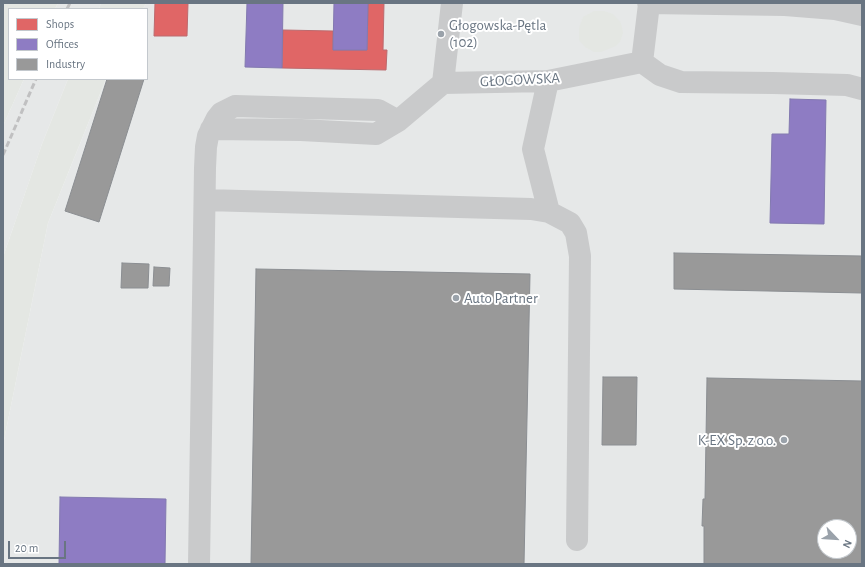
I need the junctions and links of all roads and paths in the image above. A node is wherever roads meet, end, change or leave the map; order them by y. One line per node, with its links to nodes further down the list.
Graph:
1 (452, 3): 6 (street)
2 (649, 3): 3 (street); 4 (street)
3 (862, 14)
4 (642, 62): 5 (street, GŁOGOWSKA); 7 (street)
5 (548, 81): 6 (street, GŁOGOWSKA); 9 (street)
6 (443, 83): 8 (street)
7 (862, 89)
8 (205, 200): 9 (street); 11 (street)
9 (549, 212): 10 (street)
10 (577, 540)
11 (199, 564)

